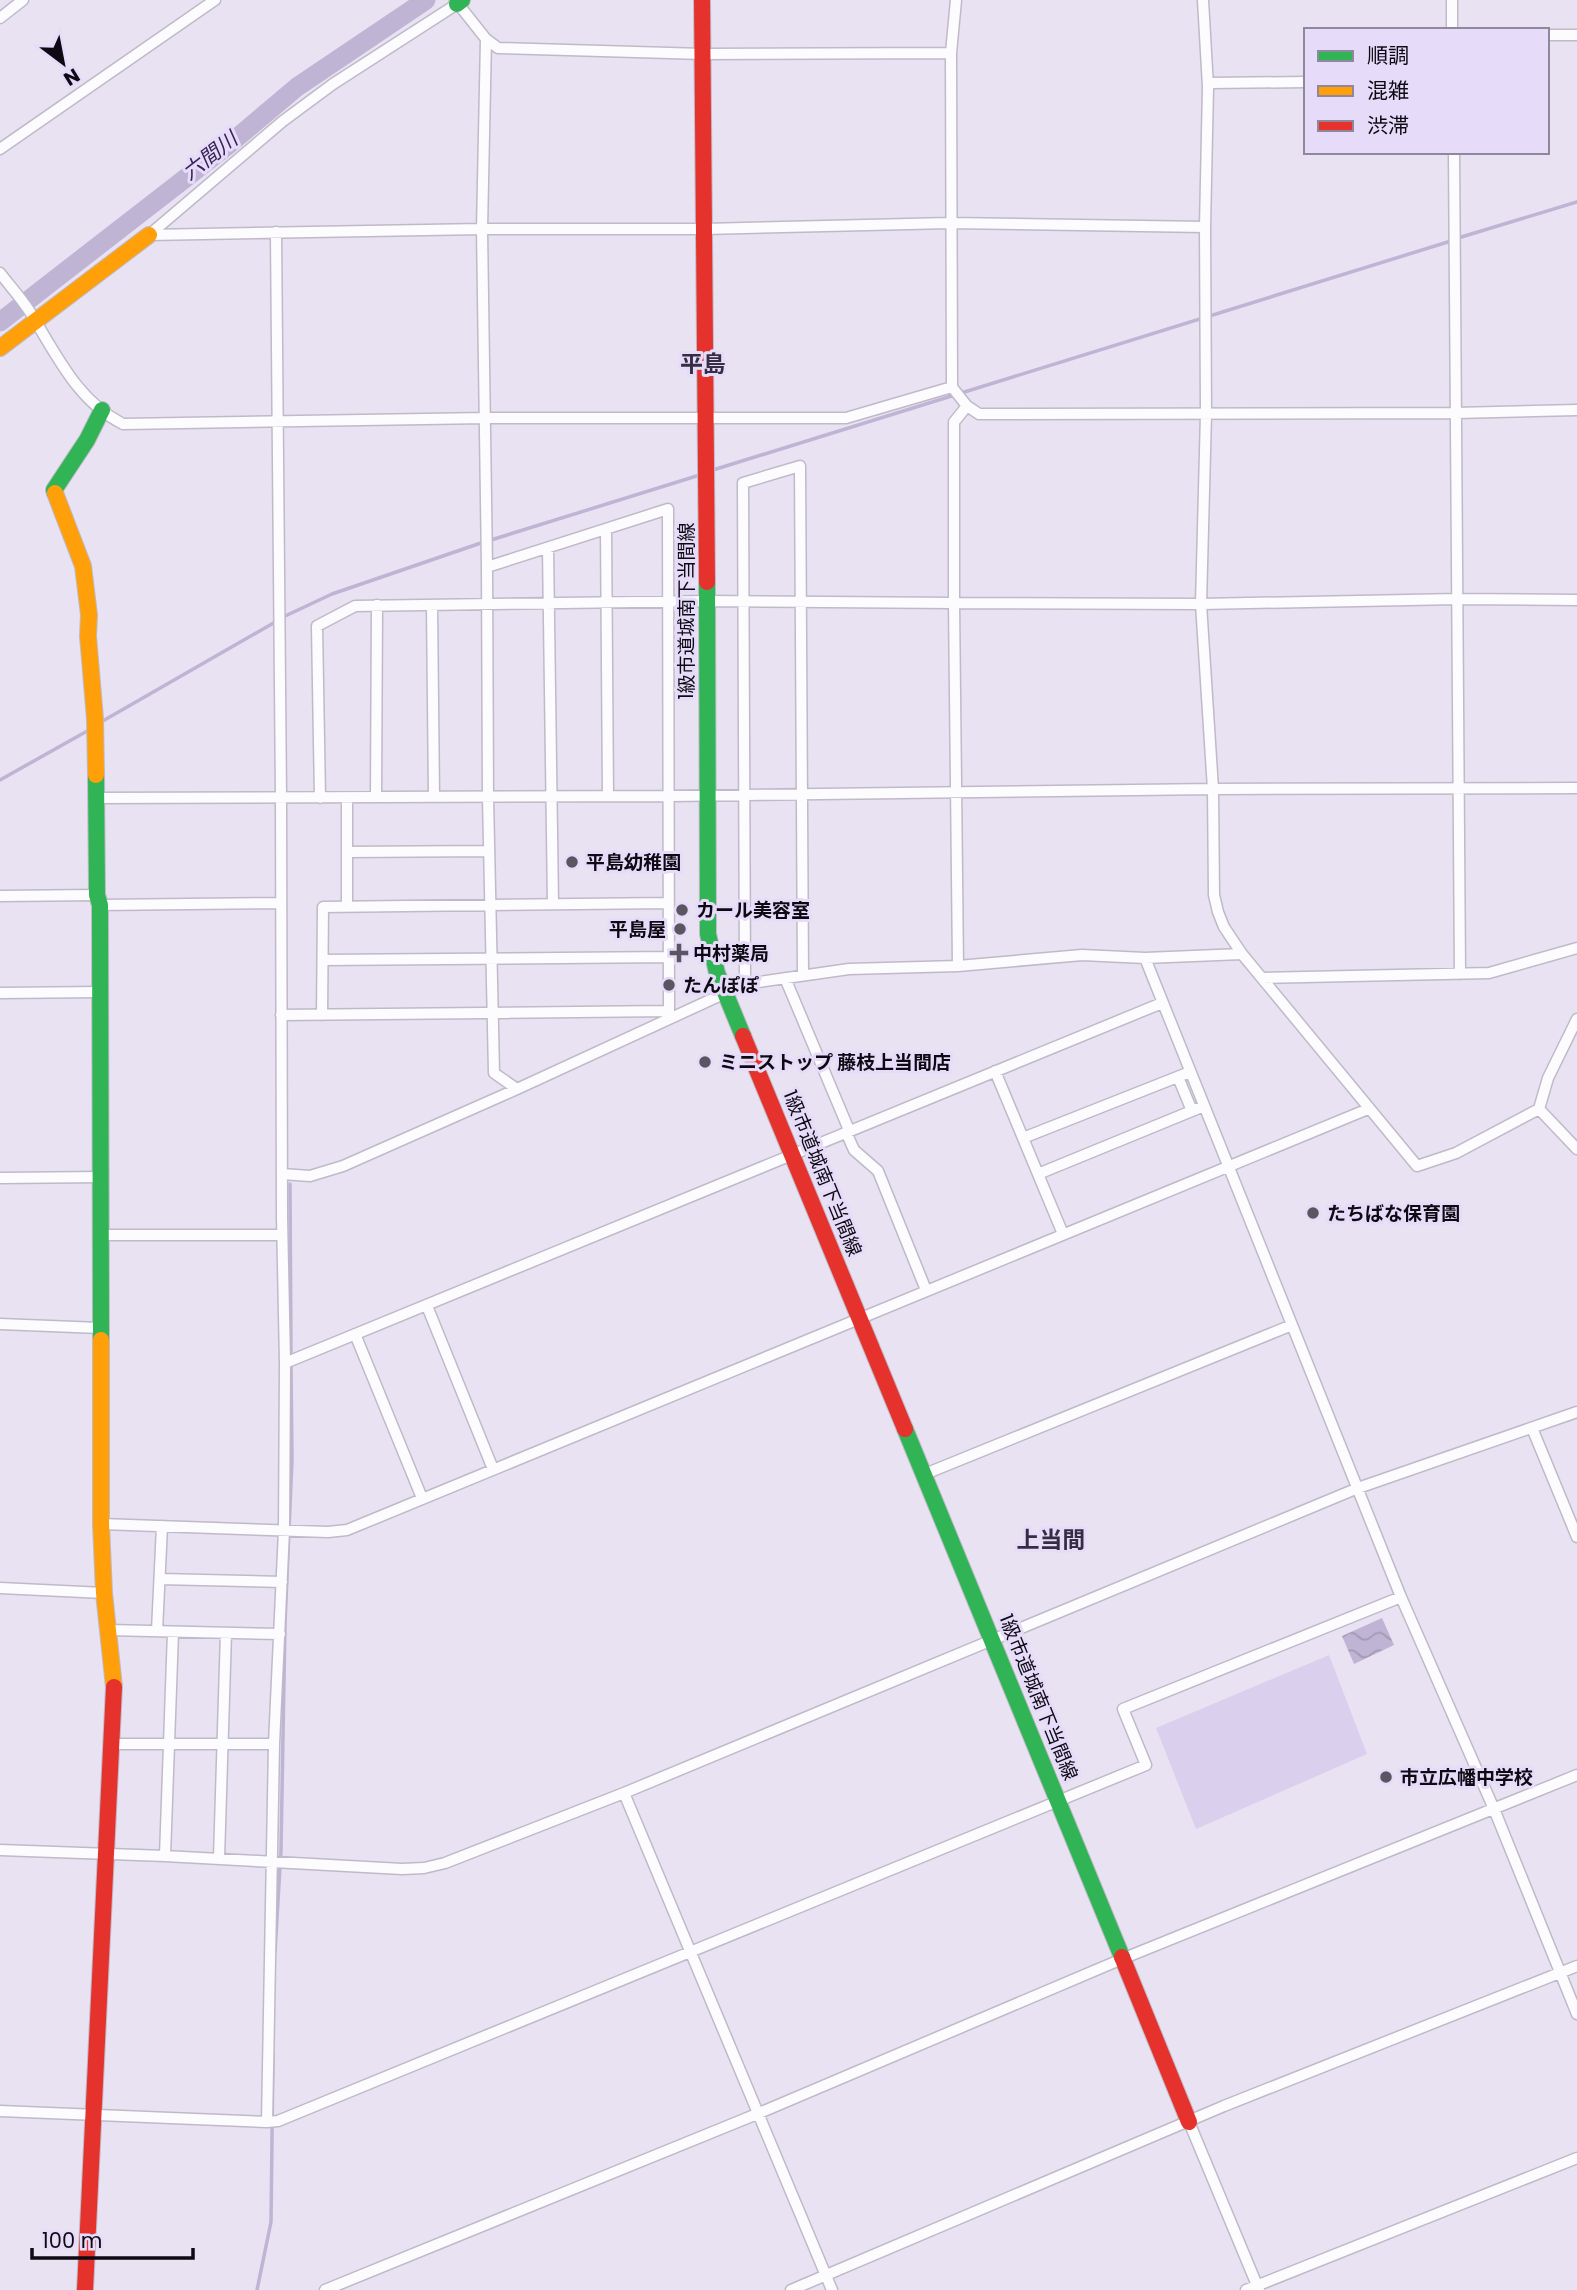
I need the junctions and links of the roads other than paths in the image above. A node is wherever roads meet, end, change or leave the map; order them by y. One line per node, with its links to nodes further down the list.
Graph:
1 (23, 0): 8 (street)
2 (215, 0): 17 (street)
3 (702, 0): 14 (street, 1級市道城南下当間線)
4 (956, 0): 13 (street)
5 (1203, 0): 16 (street)
6 (1452, 0): 9 (street)
7 (458, 1): 12 (street); 24 (street)
8 (0, 18)
9 (1452, 28)
10 (1549, 35): 11 (street)
11 (1577, 35)
12 (485, 39): 14 (street); 21 (street)
13 (951, 53): 14 (street); 19 (street)
14 (703, 54): 22 (street, 1級市道城南下当間線)
15 (1304, 82): 16 (street)
16 (1208, 87): 20 (street)
17 (0, 149)
18 (1454, 154): 33 (street)
19 (950, 223): 20 (street); 22 (street); 28 (street)
20 (1205, 227): 32 (street)
21 (482, 229): 22 (street); 23 (street); 35 (street)
22 (705, 229): 34 (street, 1級市道城南下当間線)
23 (276, 232): 24 (street); 36 (street)
24 (149, 235): 26 (street)
25 (0, 273): 26 (street)
26 (32, 316): 27 (street); 30 (street)
27 (0, 348)
28 (952, 387): 29 (street); 34 (street)
29 (967, 406): 32 (street); 48 (street)
30 (102, 410): 36 (street); 62 (street)
31 (1577, 410): 33 (street)
32 (1206, 414): 33 (street); 50 (street)
33 (1456, 414): 40 (street)
34 (706, 417): 35 (street); 42 (street, 1級市道城南下当間線)
35 (486, 418): 36 (street); 39 (street)
36 (278, 422): 67 (street)
37 (606, 528): 38 (street); 45 (street); 47 (street)
38 (548, 548): 39 (street); 46 (street)
39 (487, 567): 49 (street)
40 (1458, 599): 41 (street); 50 (street); 55 (street)
41 (1577, 600)
42 (706, 601): 43 (street); 45 (street); 60 (street, 1級市道城南下当間線)
43 (744, 601): 44 (street); 44 (street); 61 (street)
44 (799, 601): 48 (street); 57 (street)
45 (668, 602): 47 (street); 59 (street)
46 (550, 603): 47 (street); 49 (street); 66 (street)
47 (607, 603): 58 (street)
48 (954, 603): 50 (street); 56 (street)
49 (486, 604): 52 (street); 65 (street)
50 (1201, 604): 54 (street)
51 (377, 605): 52 (street); 63 (street); 68 (street)
52 (432, 606): 64 (street)
53 (1577, 788): 55 (street)
54 (1213, 789): 55 (street); 56 (street); 80 (street)
55 (1459, 790): 86 (street)
56 (956, 793): 57 (street); 85 (street)
57 (801, 795): 61 (street); 87 (street)
58 (608, 796): 59 (street); 66 (street)
59 (670, 796): 60 (street); 75 (street)
60 (708, 796): 61 (street); 93 (street, 1級市道城南下当間線)
61 (745, 796): 90 (street)
62 (96, 797): 67 (street); 73 (street)
63 (376, 797): 64 (street); 69 (street)
64 (434, 797): 65 (street)
65 (488, 797): 66 (street); 70 (street)
66 (552, 797): 76 (street)
67 (281, 798): 68 (street); 74 (street)
68 (320, 798): 69 (street)
69 (347, 798): 71 (street)
70 (489, 851): 71 (street); 77 (street)
71 (347, 852): 78 (street)
72 (0, 896): 73 (street)
73 (99, 900): 74 (street); 91 (street)
74 (281, 902): 97 (street)
75 (670, 903): 76 (street); 81 (street)
76 (553, 904): 77 (street)
77 (490, 905): 78 (street); 84 (street)
78 (347, 907): 83 (street)
79 (1577, 948): 86 (street)
80 (1242, 954): 82 (street); 89 (street)
81 (669, 957): 84 (street); 96 (street)
82 (1145, 958): 85 (street); 94 (street)
83 (323, 960): 84 (street); 98 (street)
84 (491, 960): 95 (street)
85 (958, 966): 87 (street)
86 (1460, 974): 89 (street)
87 (803, 975): 88 (street)
88 (785, 978): 90 (street); 108 (street)
89 (1262, 978): 105 (street)
90 (745, 984): 93 (street)
91 (100, 992): 92 (street); 115 (street)
92 (0, 993)
93 (725, 993): 96 (street); 111 (street, 1級市道城南下当間線)
94 (1162, 1003): 100 (street); 101 (street)
95 (492, 1014): 96 (street); 98 (street); 103 (street)
96 (670, 1014): 103 (street)
97 (281, 1015): 98 (street); 113 (street)
98 (322, 1015)
99 (1577, 1019): 106 (street)
100 (995, 1070): 108 (street); 109 (street)
101 (1190, 1072): 102 (street); 104 (street)
102 (1178, 1077): 107 (street); 109 (street)
103 (517, 1089): 113 (street)
104 (1204, 1106): 107 (street); 112 (street)
105 (1368, 1109): 106 (street); 112 (street)
106 (1539, 1109): 110 (street)
107 (1192, 1111): 114 (street)
108 (847, 1131): 111 (street); 120 (street)
109 (1023, 1138): 114 (street)
110 (1577, 1149)
111 (792, 1153): 121 (street); 122 (street, 1級市道城南下当間線)
112 (1229, 1167): 117 (street); 124 (street)
113 (282, 1174): 119 (street)
114 (1038, 1174): 117 (street)
115 (101, 1177): 116 (street); 118 (street)
116 (0, 1178)
117 (1063, 1234): 120 (street)
118 (101, 1235): 119 (street); 125 (street)
119 (282, 1235): 127 (street)
120 (926, 1290): 122 (street)
121 (427, 1306): 126 (street); 130 (street)
122 (859, 1317): 130 (street); 131 (street, 1級市道城南下当間線)
123 (0, 1324): 125 (street)
124 (1292, 1325): 131 (street); 132 (street)
125 (100, 1328): 134 (street)
126 (355, 1334): 127 (street); 133 (street)
127 (285, 1363): 136 (street)
128 (1577, 1412): 129 (street)
129 (1532, 1428): 132 (street); 137 (street)
130 (493, 1469): 133 (street)
131 (925, 1474): 148 (street, 1級市道城南下当間線)
132 (1359, 1488): 142 (street); 148 (street)
133 (422, 1498): 136 (street)
134 (102, 1524): 135 (street); 141 (street)
135 (162, 1526): 136 (street); 138 (street)
136 (289, 1530): 139 (street)
137 (1577, 1537)
138 (160, 1579): 139 (street); 144 (street)
139 (282, 1582): 147 (street)
140 (0, 1588): 141 (street)
141 (104, 1594): 143 (street)
142 (1401, 1597): 155 (street); 156 (street)
143 (108, 1630): 144 (street); 150 (street)
144 (157, 1631): 145 (street)
145 (173, 1632): 146 (street); 149 (street)
146 (226, 1633): 147 (street); 151 (street)
147 (279, 1634): 152 (street)
148 (992, 1639): 154 (street); 155 (street, 1級市道城南下当間線)
149 (168, 1742): 150 (street); 151 (street); 159 (street)
150 (110, 1744): 158 (street)
151 (223, 1744): 152 (street); 160 (street)
152 (274, 1744): 161 (street)
153 (1577, 1775): 156 (street)
154 (624, 1793): 161 (street); 162 (street)
155 (1059, 1801): 162 (street); 163 (street, 1級市道城南下当間線)
156 (1494, 1809): 163 (street); 165 (street)
157 (0, 1850): 158 (street)
158 (104, 1854): 159 (street); 169 (street)
159 (165, 1856): 160 (street)
160 (219, 1858): 161 (street)
161 (272, 1861): 170 (street)
162 (690, 1950): 168 (street); 170 (street)
163 (1122, 1959): 168 (street); 171 (street, 1級市道城南下当間線)
164 (1577, 1966): 165 (street)
165 (1560, 1973): 166 (street); 171 (street)
166 (1577, 2014)
167 (0, 2112): 169 (street)
168 (757, 2114): 173 (street); 176 (street)
169 (94, 2116): 170 (street); 175 (street)
170 (272, 2121)
171 (1189, 2122): 173 (street); 174 (street, 1級市道城南下当間線)
172 (1577, 2158): 174 (street)
173 (826, 2276): 177 (street); 178 (street)
174 (1254, 2289)
175 (85, 2290)
176 (325, 2290)
177 (792, 2290)
178 (832, 2290)

